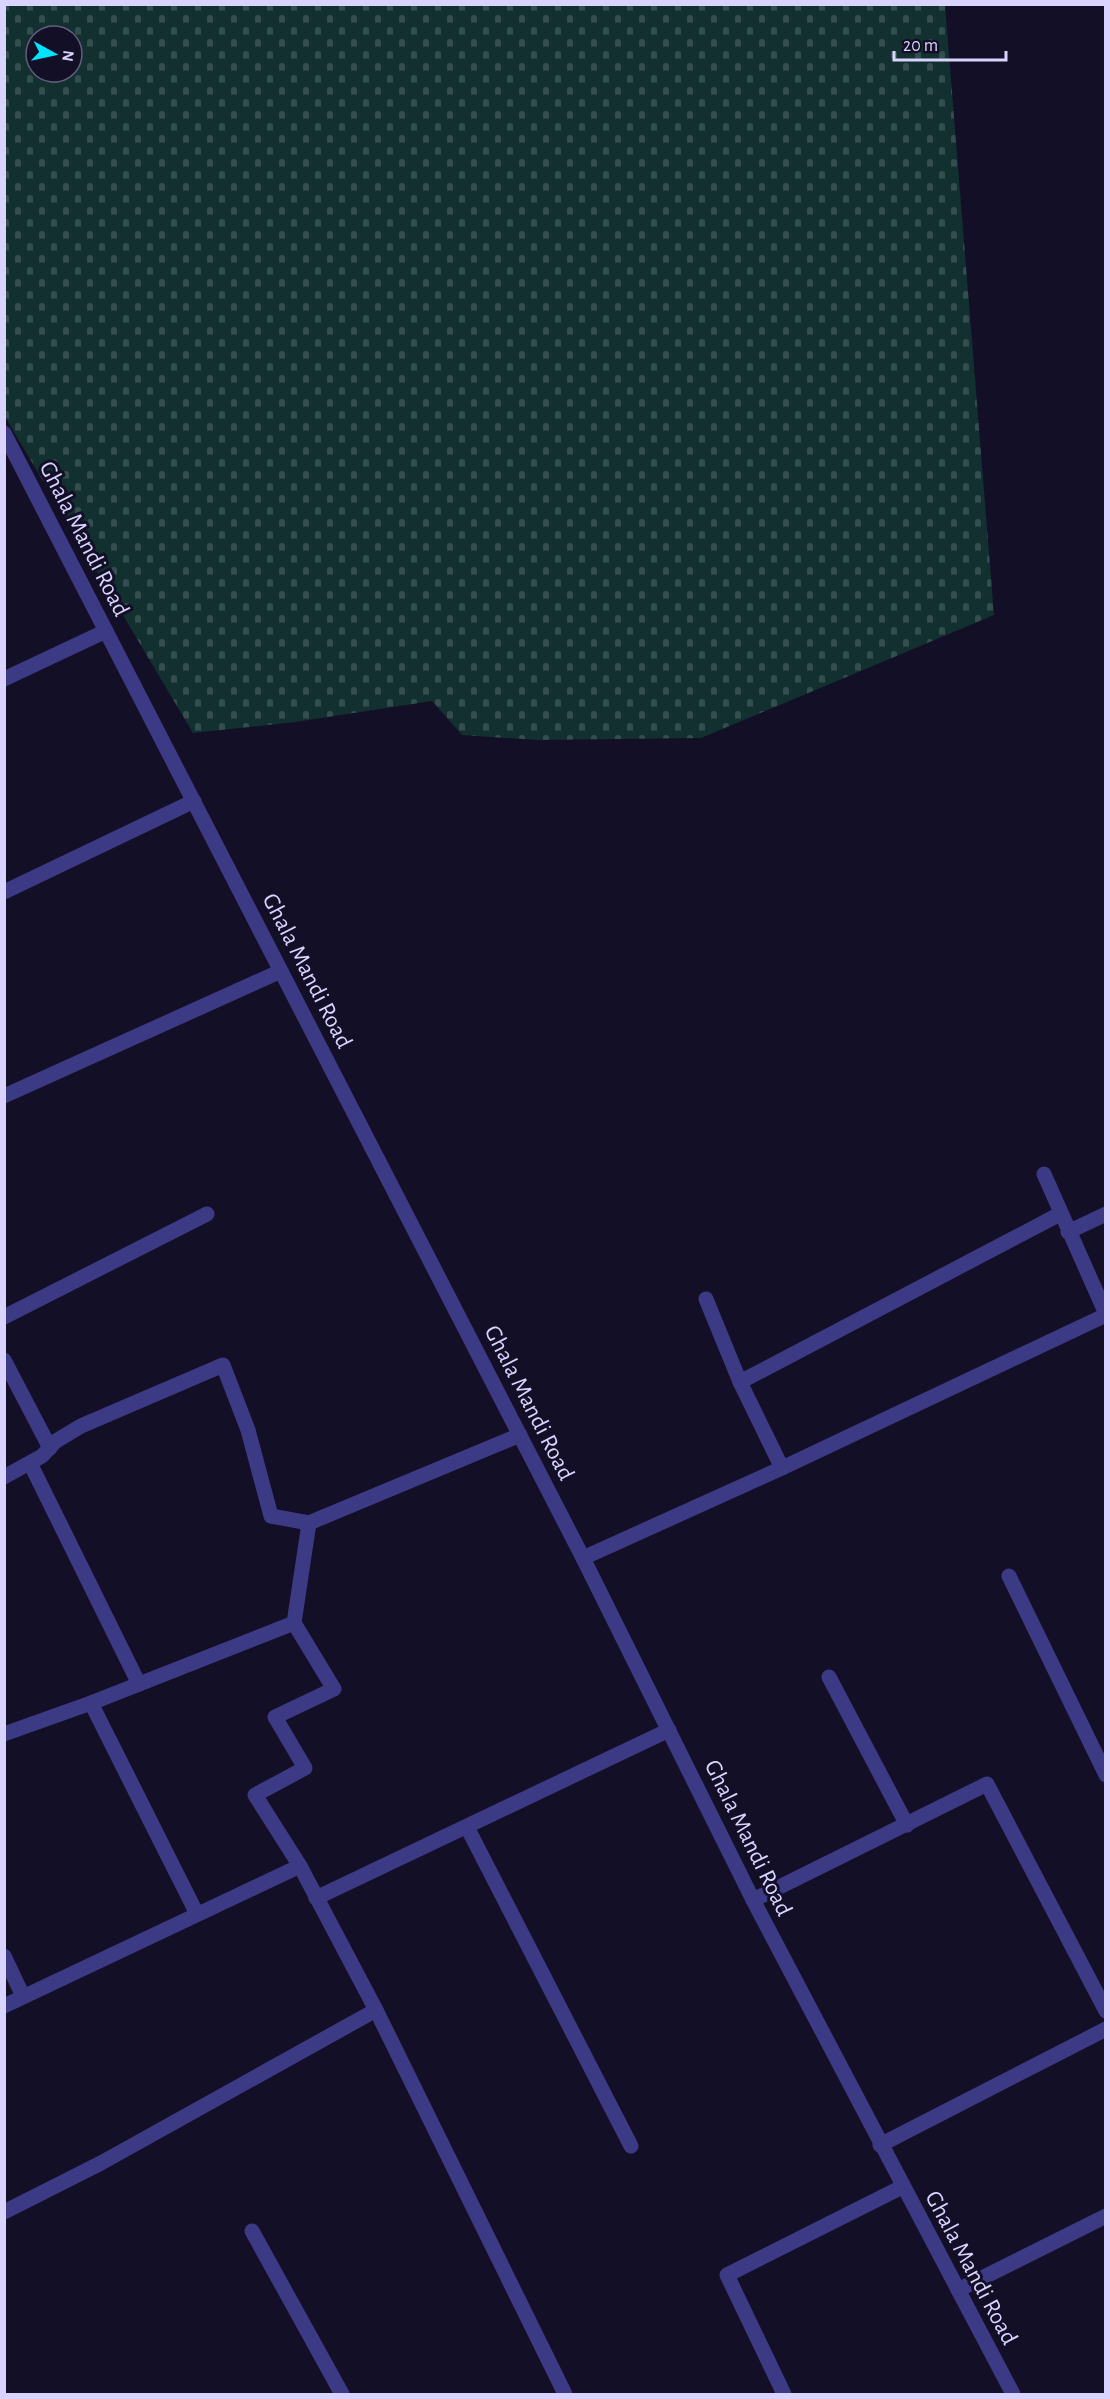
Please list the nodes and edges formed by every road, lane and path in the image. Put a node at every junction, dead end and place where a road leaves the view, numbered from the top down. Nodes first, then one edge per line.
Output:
1 (4, 433) edge
2 (106, 631) junction
3 (4, 679) edge
4 (194, 801) junction
5 (4, 892) edge
6 (281, 971) junction
7 (4, 1096) edge
8 (1044, 1174) dead end
9 (1060, 1214) junction
10 (1106, 1214) edge
11 (207, 1215) dead end
12 (1068, 1232) junction
13 (706, 1299) dead end
14 (1106, 1315) edge
15 (4, 1317) edge
16 (4, 1360) edge
17 (740, 1382) junction
18 (520, 1434) junction
19 (50, 1448) junction
20 (30, 1463) junction
21 (782, 1468) junction
22 (4, 1477) edge
23 (309, 1523) junction
24 (584, 1558) junction
25 (1009, 1576) dead end
26 (294, 1623) junction
27 (829, 1677) dead end
28 (139, 1684) junction
29 (91, 1703) junction
30 (669, 1730) junction
31 (4, 1734) edge
32 (1106, 1775) edge
33 (907, 1825) junction
34 (467, 1827) junction
35 (300, 1866) junction
36 (316, 1898) junction
37 (753, 1900) junction
38 (197, 1914) junction
39 (4, 1956) edge
40 (23, 1996) junction
41 (4, 2006) edge
42 (376, 2010) junction
43 (1106, 2012) edge
44 (1106, 2029) edge
45 (880, 2145) junction
46 (631, 2146) dead end
47 (902, 2187) junction
48 (4, 2211) edge
49 (1106, 2216) edge
50 (252, 2231) dead end
51 (958, 2290) junction
52 (342, 2394) edge
53 (565, 2394) edge
54 (784, 2394) edge
55 (1013, 2394) edge

1 - 2 street, Ghala Mandi Road
2 - 3 street
2 - 4 street, Ghala Mandi Road
4 - 5 street
4 - 6 street, Ghala Mandi Road
6 - 7 street
6 - 18 street, Ghala Mandi Road
8 - 9 street
9 - 12 street
9 - 17 street
10 - 12 street
11 - 15 street
12 - 14 street
13 - 17 street
14 - 21 street
16 - 19 street
17 - 21 street
18 - 23 street
18 - 24 street, Ghala Mandi Road
19 - 20 street
19 - 23 street
20 - 22 street
20 - 28 street
21 - 24 street
23 - 26 street
24 - 30 street, Ghala Mandi Road
25 - 32 street
26 - 28 street
26 - 35 street
27 - 33 street
28 - 29 street
29 - 31 street
29 - 38 street
30 - 34 street
30 - 37 street, Ghala Mandi Road
33 - 37 street
33 - 43 street
34 - 36 street
34 - 46 street
35 - 36 street
35 - 38 street
36 - 42 street
37 - 45 street, Ghala Mandi Road
38 - 40 street
39 - 40 street
40 - 41 street
42 - 48 street
42 - 53 street
44 - 45 street
45 - 47 street, Ghala Mandi Road
47 - 51 street, Ghala Mandi Road
47 - 54 street
49 - 51 street
50 - 52 street
51 - 55 street, Ghala Mandi Road

